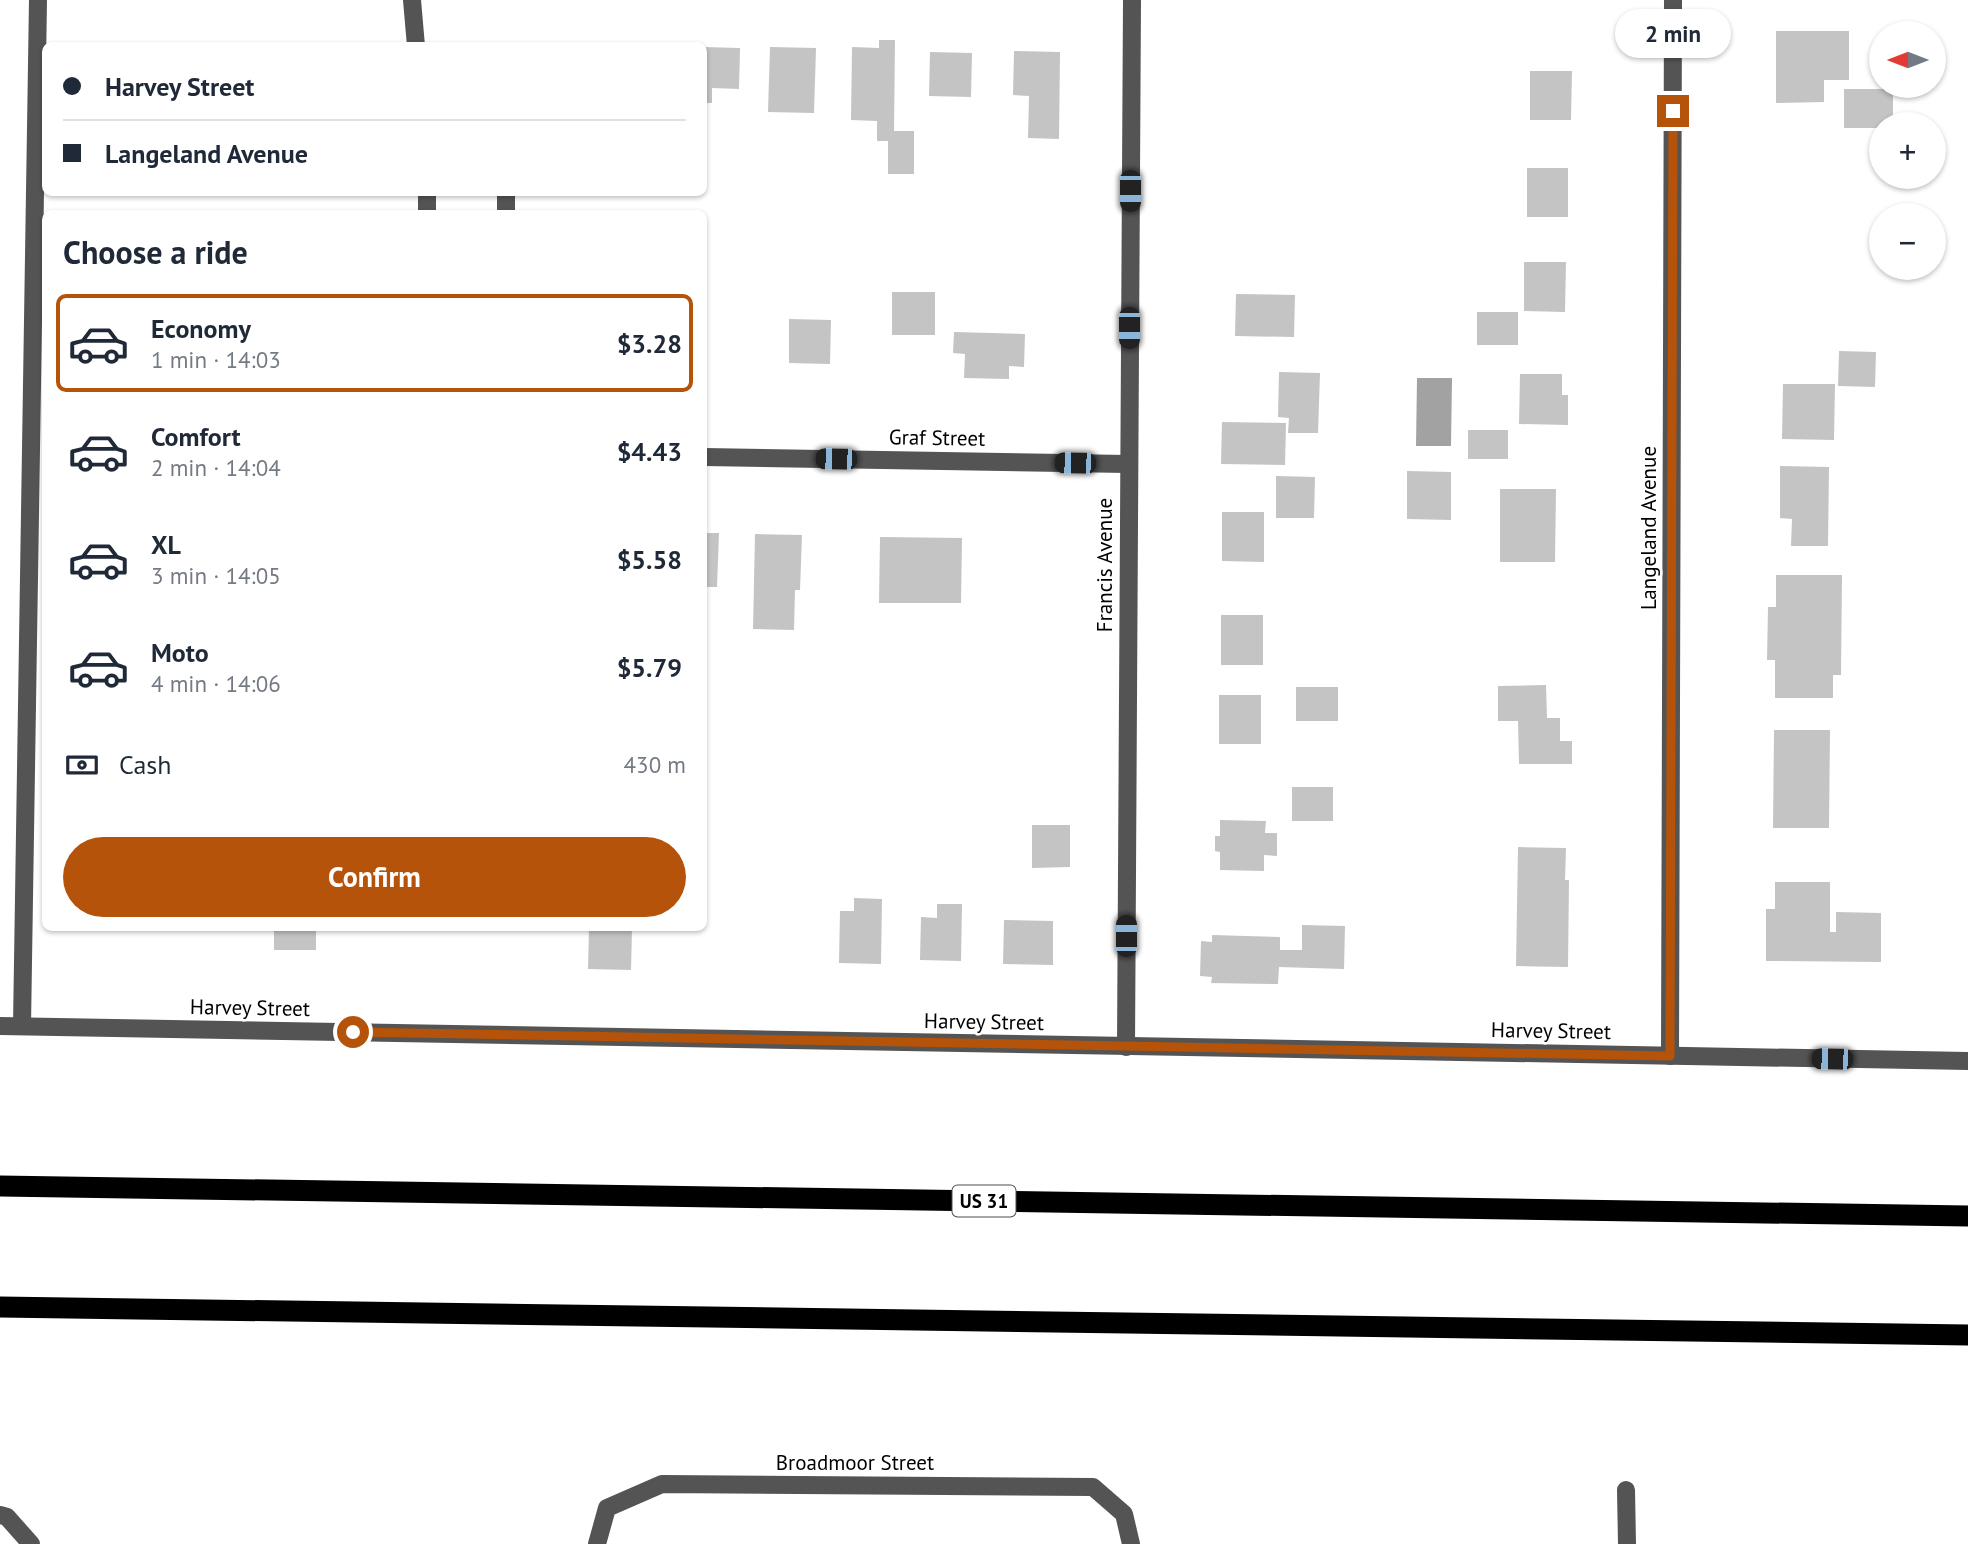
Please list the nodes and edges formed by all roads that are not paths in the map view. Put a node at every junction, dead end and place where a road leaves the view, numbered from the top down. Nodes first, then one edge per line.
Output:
1 (38, 0) edge
2 (412, 0) edge
3 (1132, 0) edge
4 (1673, 0) edge
5 (416, 42) edge
6 (38, 447) edge
7 (707, 457) edge
8 (1128, 464) junction
9 (0, 1026) edge
10 (22, 1026) junction
11 (1126, 1047) junction
12 (1670, 1056) junction
13 (1968, 1061) edge
14 (0, 1186) edge
15 (1968, 1216) edge
16 (0, 1307) edge
17 (1968, 1335) edge
18 (1626, 1490) dead end
19 (0, 1515) edge
20 (31, 1543) edge
21 (597, 1544) edge
22 (1131, 1544) edge
23 (1627, 1544) edge

1 - 6 street
2 - 5 street
3 - 8 street, Francis Avenue
4 - 12 street, Langeland Avenue
6 - 10 street
7 - 8 street, Graf Street
8 - 11 street, Francis Avenue
9 - 10 street, Harvey Street
10 - 11 street, Harvey Street
11 - 12 street, Harvey Street
12 - 13 street, Harvey Street
14 - 15 highway, US 31
16 - 17 highway
18 - 23 street
19 - 20 street
21 - 22 street, Broadmoor Street

